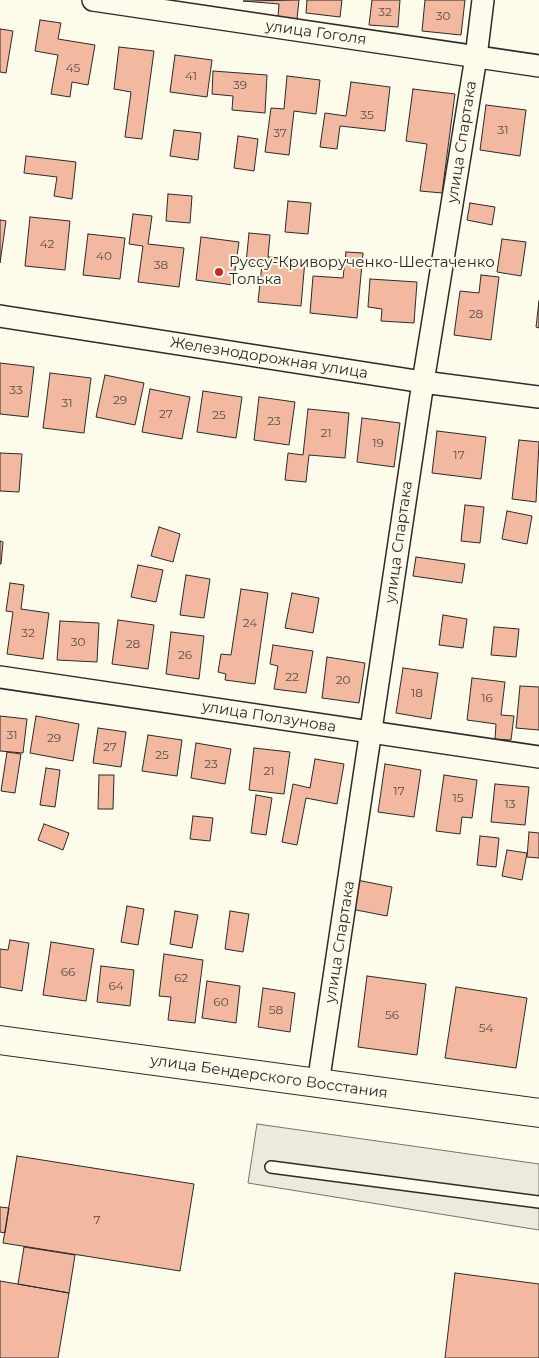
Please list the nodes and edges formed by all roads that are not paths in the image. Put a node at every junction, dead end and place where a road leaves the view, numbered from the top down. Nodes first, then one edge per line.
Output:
1 (93, 0) edge
2 (483, 0) edge
3 (476, 57) junction
4 (539, 66) edge
5 (0, 316) edge
6 (423, 382) junction
7 (539, 397) edge
8 (0, 677) edge
9 (372, 733) junction
10 (539, 757) edge
11 (0, 1040) edge
12 (318, 1084) junction
13 (539, 1113) edge
14 (271, 1168) dead end
15 (539, 1202) edge

1 - 3 street, улица Гоголя
2 - 3 street, улица Спартака
3 - 4 street, улица Гоголя
3 - 6 street, улица Спартака
5 - 6 street, Железнодорожная улица
6 - 7 street, Железнодорожная улица
6 - 9 street, улица Спартака
8 - 9 street, улица Ползунова
9 - 10 street, улица Ползунова
9 - 12 street, улица Спартака
11 - 12 main road, улица Бендерского Восстания
12 - 13 main road, улица Бендерского Восстания
14 - 15 lane

